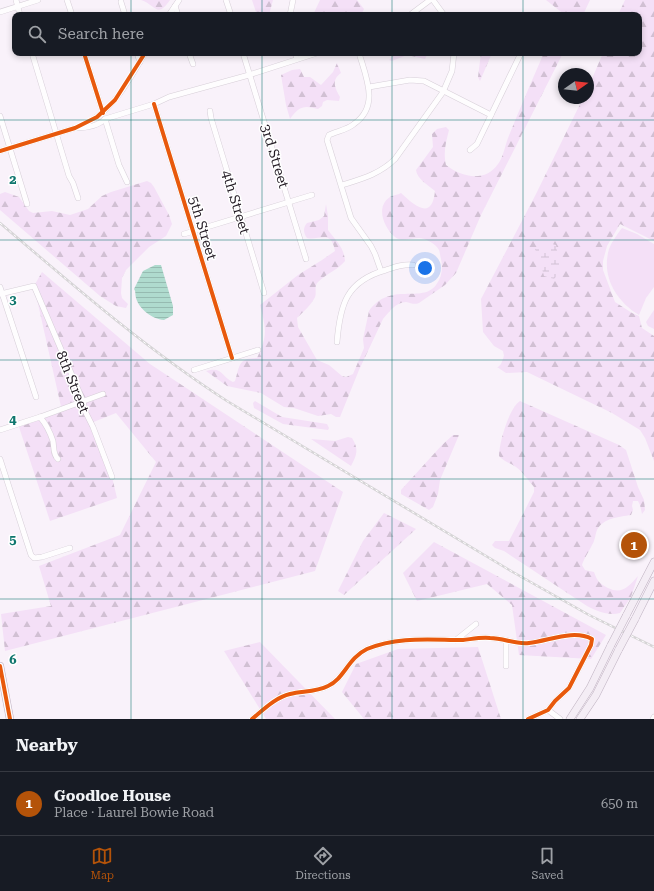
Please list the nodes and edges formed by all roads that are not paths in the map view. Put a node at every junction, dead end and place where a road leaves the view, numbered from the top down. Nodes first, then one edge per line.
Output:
1 (16, 0) edge
2 (38, 0) edge
3 (67, 0) edge
4 (179, 0) edge
5 (226, 0) edge
6 (293, 0) edge
7 (431, 0) edge
8 (121, 2) dead end
9 (175, 6) junction
10 (18, 7) junction
11 (0, 12) edge
12 (19, 12) edge
13 (71, 12) edge
14 (124, 12) edge
15 (171, 12) edge
16 (177, 12) edge
17 (230, 12) edge
18 (291, 12) edge
19 (414, 12) edge
20 (441, 12) edge
21 (33, 56) edge
22 (85, 56) edge
23 (138, 56) edge
24 (144, 56) edge
25 (190, 56) edge
26 (243, 56) edge
27 (296, 56) edge
28 (307, 56) edge
29 (360, 56) edge
30 (454, 56) edge
31 (520, 56) edge
32 (297, 59) junction
33 (140, 62) junction
34 (193, 64) dead end
35 (249, 75) junction
36 (370, 87) junction
37 (443, 92) junction
38 (154, 104) junction
39 (210, 111) dead end
40 (103, 113) junction
41 (0, 116) edge
42 (491, 116) junction
43 (105, 119) junction
44 (75, 128) junction
45 (56, 134) junction
46 (10, 148) junction
47 (470, 150) dead end
48 (0, 151) edge
49 (127, 182) dead end
50 (342, 185) junction
51 (312, 195) dead end
52 (78, 198) dead end
53 (289, 202) junction
54 (27, 204) dead end
55 (240, 217) junction
56 (193, 232) junction
57 (184, 234) dead end
58 (306, 259) dead end
59 (413, 265) dead end
60 (381, 271) junction
61 (0, 287) edge
62 (264, 292) dead end
63 (1, 294) edge
64 (338, 342) dead end
65 (258, 350) dead end
66 (232, 358) junction
67 (194, 370) dead end
68 (103, 394) dead end
69 (36, 398) dead end
70 (83, 401) junction
71 (40, 417) junction
72 (0, 430) edge
73 (0, 459) edge
74 (58, 459) dead end
75 (112, 477) dead end
76 (70, 548) dead end
77 (654, 562) edge
78 (654, 581) edge
79 (476, 624) dead end
80 (456, 640) junction
81 (506, 640) junction
82 (0, 666) edge
83 (506, 666) dead end
84 (548, 710) junction
85 (10, 719) edge
86 (252, 719) edge
87 (528, 719) edge
88 (560, 719) edge
89 (570, 719) edge
90 (580, 719) edge

1 - 10 street
2 - 10 street
3 - 13 street
4 - 9 street
5 - 17 street
6 - 18 street
7 - 19 street
7 - 20 street
8 - 14 street
9 - 15 street
9 - 16 street
10 - 11 street
10 - 12 street
21 - 45 street
22 - 40 street
23 - 33 street
24 - 33 street
25 - 34 street
26 - 35 street, 3rd Street
27 - 32 street
28 - 32 street
29 - 36 street
30 - 37 street
31 - 42 street
32 - 35 street
33 - 40 street
35 - 38 street
35 - 53 street, 3rd Street
36 - 37 street
36 - 50 street
37 - 42 street
37 - 50 street
38 - 43 street
38 - 56 street, 5th Street
39 - 55 street, 4th Street
40 - 44 street
41 - 46 street
42 - 47 street
43 - 44 street
43 - 49 street
44 - 45 street
45 - 46 street
45 - 52 street
46 - 48 street
46 - 54 street
50 - 60 street
51 - 53 street
53 - 55 street
53 - 58 street, 3rd Street
55 - 56 street
55 - 62 street, 4th Street
56 - 57 street
56 - 66 street, 5th Street
59 - 60 street
60 - 64 street
61 - 63 street
63 - 69 street
63 - 70 street, 8th Street
65 - 66 street
66 - 67 street
68 - 70 street
70 - 71 street
70 - 75 street, 8th Street
71 - 72 street
71 - 74 street
73 - 76 street
77 - 89 main road, bridge
78 - 90 main road, bridge
79 - 80 street
80 - 81 street
80 - 86 street
81 - 83 street
81 - 84 street
82 - 85 main road
84 - 87 street
84 - 88 street

